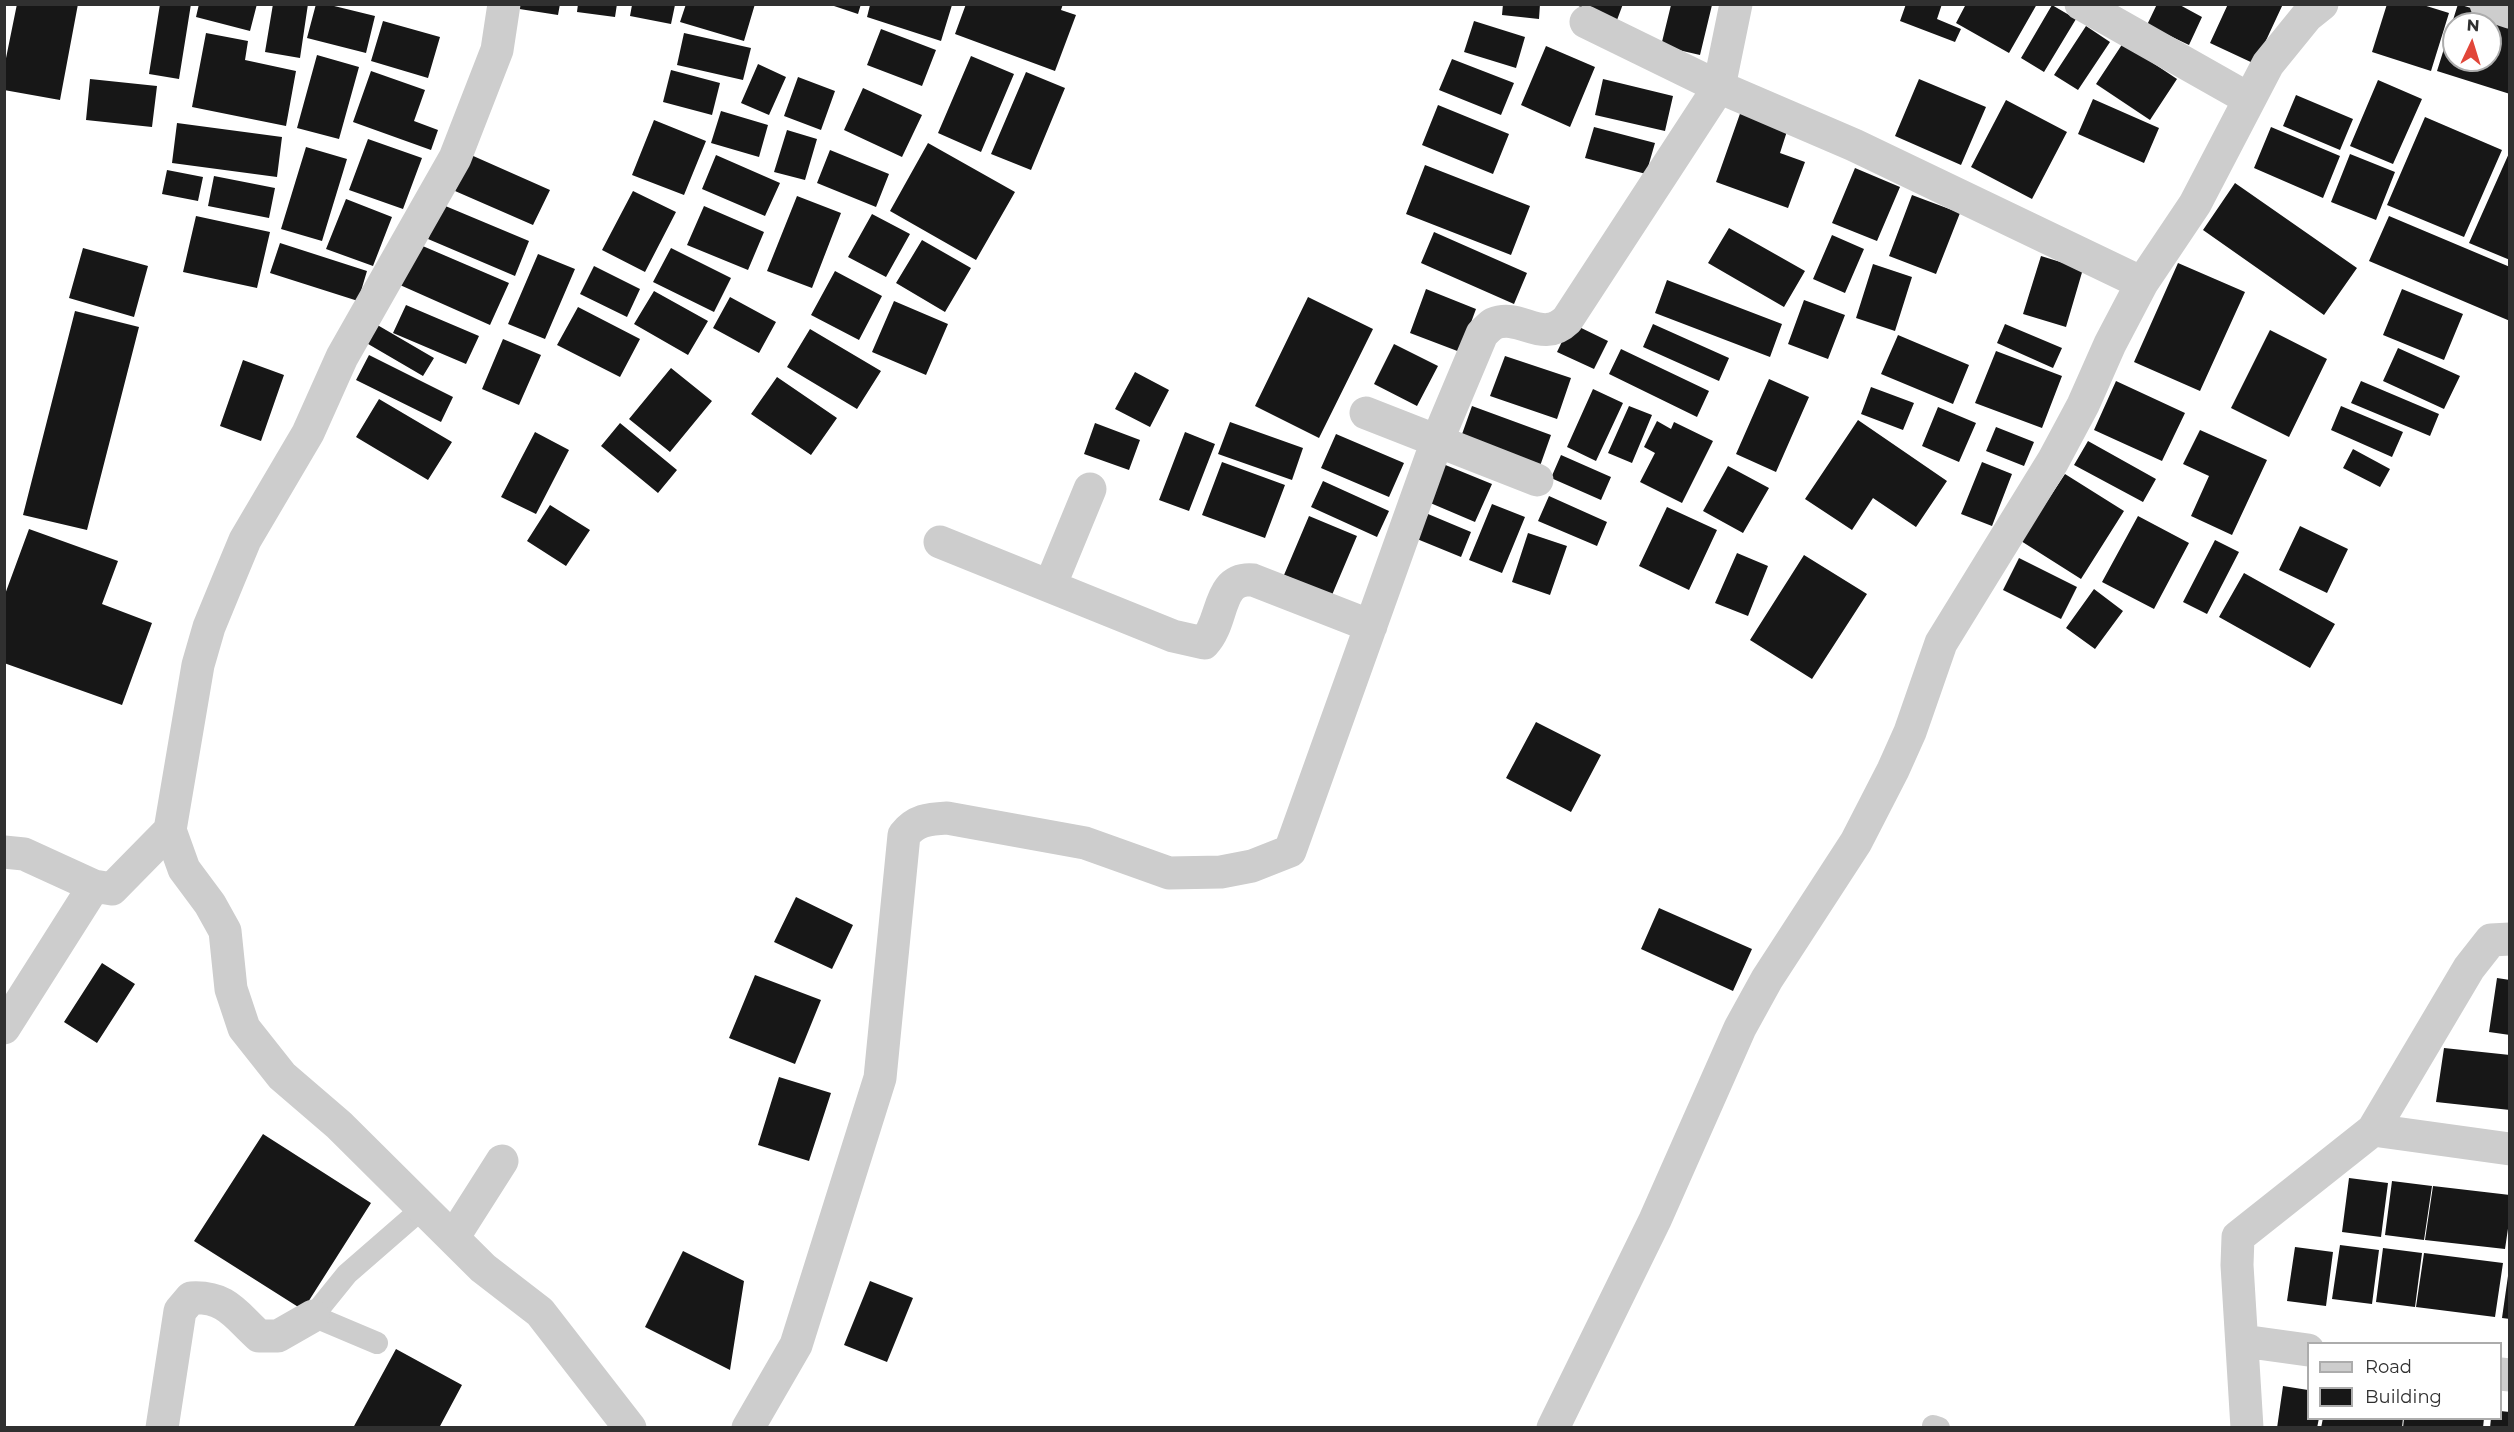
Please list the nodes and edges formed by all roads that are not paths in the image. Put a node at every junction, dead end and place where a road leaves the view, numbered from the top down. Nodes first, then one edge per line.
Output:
1 (504, 4) edge
2 (1736, 4) edge
3 (2081, 4) edge
4 (2322, 4) edge
5 (2486, 4) edge
6 (2510, 12) edge
7 (1586, 22) dead end
8 (1719, 87) junction
9 (2249, 99) junction
10 (2142, 284) junction
11 (1366, 413) dead end
12 (1437, 441) junction
13 (1538, 480) dead end
14 (1090, 489) dead end
15 (940, 542) dead end
16 (1050, 586) junction
17 (1371, 626) junction
18 (170, 830) junction
19 (4, 852) edge
20 (94, 886) junction
21 (2510, 939) edge
22 (7, 1025) edge
23 (2373, 1130) junction
24 (2510, 1149) edge
25 (502, 1161) dead end
26 (424, 1207) junction
27 (453, 1238) junction
28 (313, 1316) junction
29 (2243, 1341) junction
30 (377, 1343) dead end
31 (2307, 1350) edge
32 (162, 1428) edge
33 (630, 1428) edge
34 (748, 1428) edge
35 (1552, 1428) edge
36 (2247, 1428) edge

1 - 18 street
2 - 8 street
3 - 9 street
4 - 9 street
5 - 6 street
7 - 8 street
8 - 10 street
8 - 12 street
9 - 10 street
10 - 35 street
11 - 12 street
12 - 13 street
12 - 17 street
14 - 16 street
15 - 16 street
16 - 17 street
17 - 34 street
18 - 20 street
18 - 26 street
19 - 20 street
20 - 22 street
21 - 23 street
23 - 24 street
23 - 29 street
25 - 27 street
26 - 27 street
26 - 28 lane
27 - 33 street
28 - 30 lane
28 - 32 street
29 - 31 street
29 - 36 street

